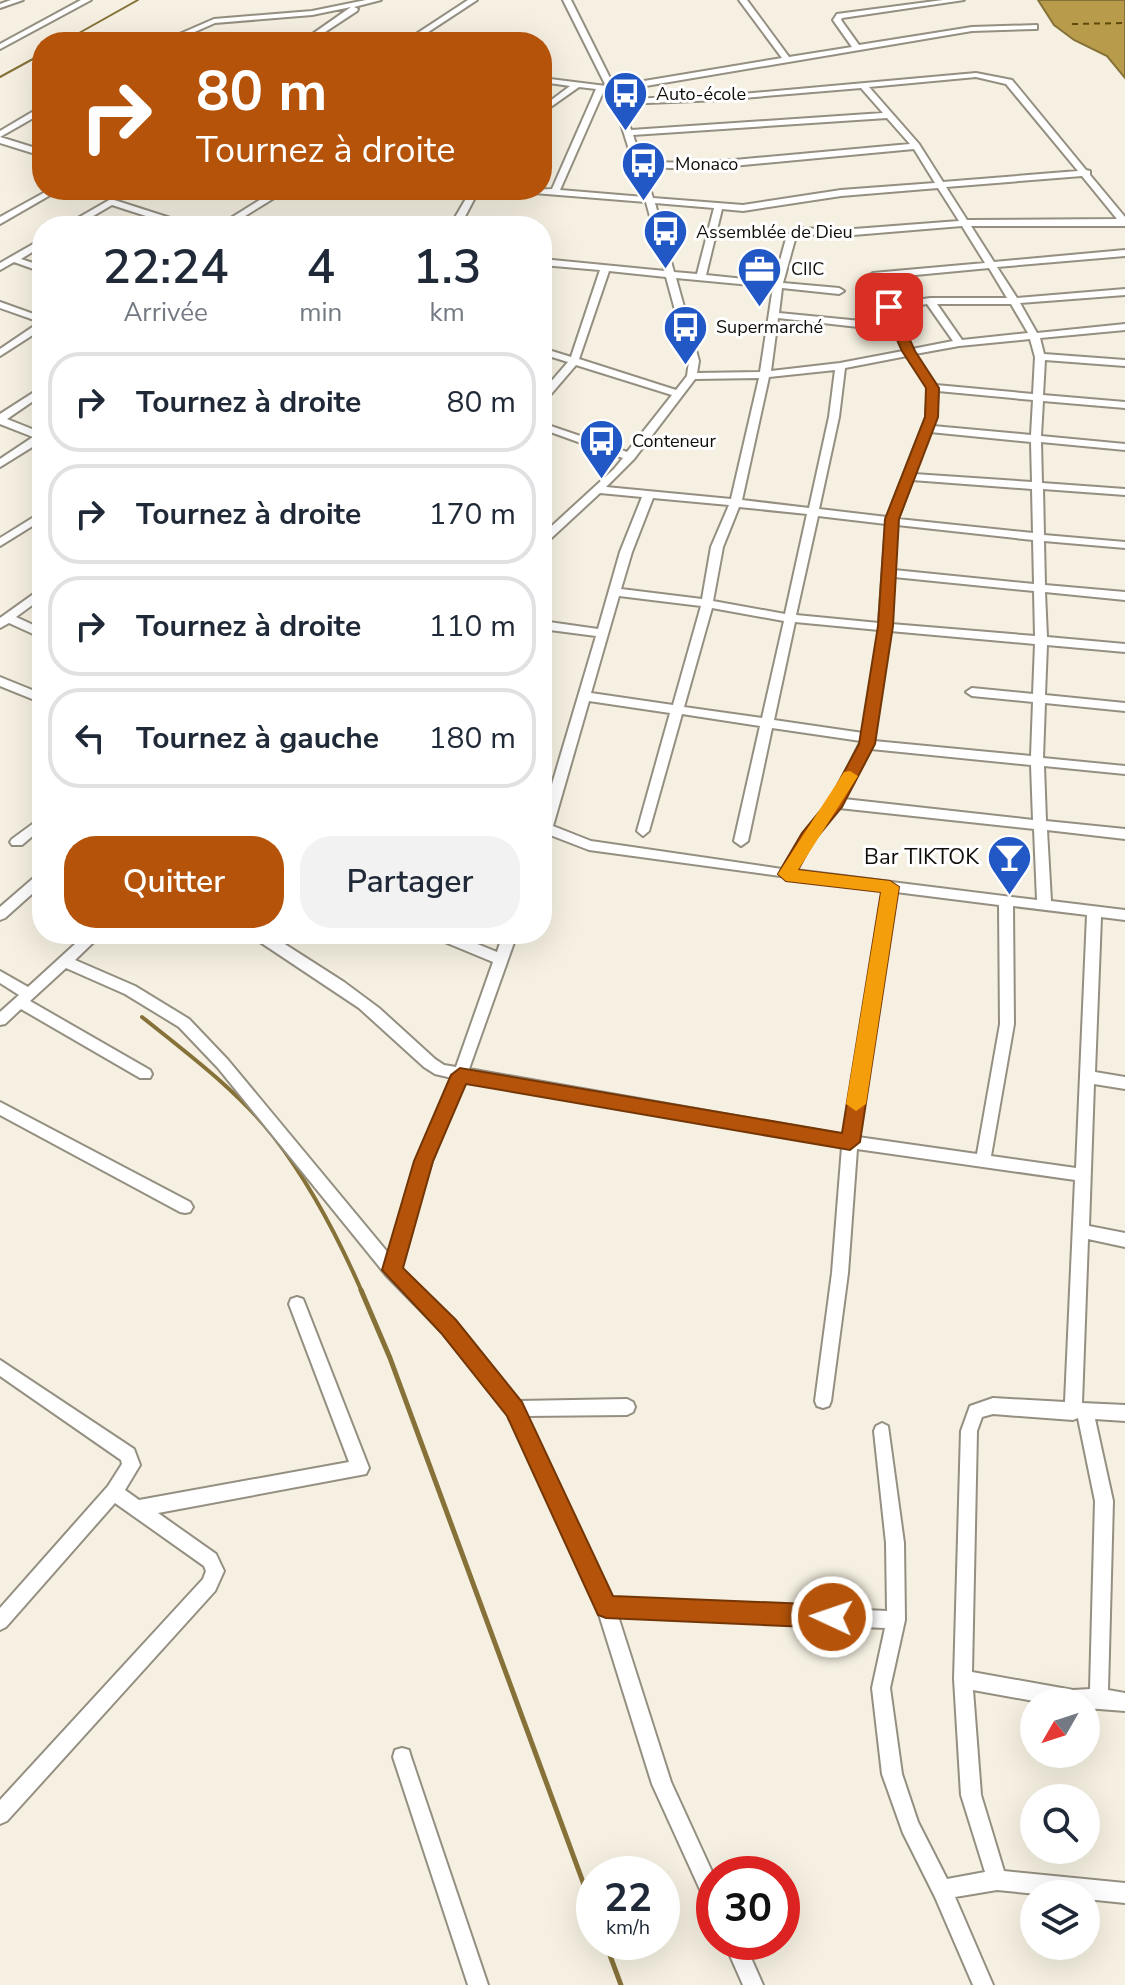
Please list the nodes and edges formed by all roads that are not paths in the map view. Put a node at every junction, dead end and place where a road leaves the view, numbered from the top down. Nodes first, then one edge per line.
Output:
1 (19, 0) edge
2 (87, 0) edge
3 (375, 0) edge
4 (473, 0) edge
5 (567, 0) edge
6 (743, 0) edge
7 (960, 0) edge
8 (902, 3) edge
9 (361, 4) junction
10 (0, 6) edge
11 (1034, 27) dead end
12 (188, 32) edge
13 (320, 32) edge
14 (423, 32) edge
15 (0, 47) edge
16 (858, 49) junction
17 (787, 60) junction
18 (552, 81) edge
19 (577, 85) junction
20 (863, 85) junction
21 (601, 88) junction
22 (613, 89) junction
23 (618, 102) junction
24 (552, 104) edge
25 (887, 115) junction
26 (32, 116) edge
27 (629, 133) junction
28 (0, 137) edge
29 (916, 146) junction
30 (32, 149) edge
31 (638, 164) junction
32 (1087, 173) junction
33 (940, 185) junction
34 (552, 192) edge
35 (555, 192) junction
36 (37, 200) edge
37 (267, 200) edge
38 (650, 201) junction
39 (718, 208) junction
40 (86, 216) edge
41 (155, 216) edge
42 (240, 216) edge
43 (0, 221) edge
44 (1125, 222) edge
45 (962, 223) junction
46 (32, 248) edge
47 (1125, 253) edge
48 (13, 259) junction
49 (552, 263) edge
50 (990, 265) junction
51 (32, 266) edge
52 (0, 267) edge
53 (605, 269) junction
54 (672, 275) junction
55 (873, 276) dead end
56 (701, 278) junction
57 (778, 285) junction
58 (839, 291) dead end
59 (1125, 292) edge
60 (930, 301) junction
61 (1014, 301) junction
62 (0, 305) edge
63 (774, 315) junction
64 (32, 319) edge
65 (1125, 327) edge
66 (898, 328) junction
67 (32, 330) edge
68 (1035, 338) junction
69 (959, 343) junction
70 (908, 351) junction
71 (0, 353) edge
72 (552, 354) edge
73 (1040, 357) junction
74 (574, 361) junction
75 (1125, 363) edge
76 (840, 366) junction
77 (765, 375) junction
78 (692, 376) junction
79 (552, 386) edge
80 (933, 388) junction
81 (680, 394) junction
82 (32, 397) edge
83 (1037, 397) junction
84 (1125, 405) edge
85 (0, 419) edge
86 (928, 429) junction
87 (552, 430) edge
88 (32, 433) edge
89 (1036, 439) junction
90 (32, 443) edge
91 (1125, 447) edge
92 (630, 457) junction
93 (0, 464) edge
94 (909, 477) junction
95 (1039, 487) junction
96 (598, 490) junction
97 (1125, 492) edge
98 (649, 493) junction
99 (736, 502) junction
100 (811, 510) junction
101 (892, 519) junction
102 (32, 522) edge
103 (552, 532) edge
104 (1039, 539) junction
105 (0, 543) edge
106 (1125, 545) edge
107 (889, 573) junction
108 (1040, 588) junction
109 (617, 592) junction
110 (1125, 596) edge
111 (32, 601) edge
112 (707, 605) junction
113 (788, 618) junction
114 (4, 621) edge
115 (552, 626) edge
116 (885, 626) junction
117 (32, 631) edge
118 (603, 633) junction
119 (1041, 641) junction
120 (1125, 648) edge
121 (0, 681) edge
122 (972, 692) dead end
123 (32, 695) edge
124 (584, 696) junction
125 (1039, 698) junction
126 (1125, 707) edge
127 (675, 709) junction
128 (764, 723) junction
129 (868, 741) junction
130 (1037, 761) junction
131 (1125, 770) edge
132 (552, 802) edge
133 (836, 803) junction
134 (1040, 825) junction
135 (32, 829) edge
136 (643, 831) dead end
137 (1125, 834) edge
138 (552, 835) edge
139 (741, 841) dead end
140 (17, 842) dead end
141 (786, 874) junction
142 (32, 887) edge
143 (890, 887) junction
144 (1006, 900) junction
145 (1044, 904) junction
146 (1094, 911) junction
147 (0, 915) edge
148 (1125, 915) edge
149 (84, 944) edge
150 (274, 944) edge
151 (463, 944) edge
152 (507, 944) edge
153 (501, 960) junction
154 (64, 961) junction
155 (0, 976) edge
156 (24, 998) junction
157 (0, 1020) edge
158 (145, 1074) dead end
159 (460, 1075) junction
160 (1089, 1077) junction
161 (1125, 1083) edge
162 (0, 1108) edge
163 (850, 1142) junction
164 (983, 1161) junction
165 (1084, 1175) junction
166 (185, 1207) dead end
167 (1082, 1231) junction
168 (1125, 1240) edge
169 (392, 1270) junction
170 (297, 1304) dead end
171 (0, 1367) edge
172 (823, 1401) dead end
173 (627, 1407) dead end
174 (514, 1409) junction
175 (1079, 1412) junction
176 (1125, 1413) edge
177 (882, 1431) dead end
178 (114, 1492) junction
179 (139, 1508) junction
180 (606, 1607) junction
181 (896, 1620) junction
182 (0, 1621) edge
183 (963, 1679) junction
184 (1099, 1688) edge
185 (1020, 1689) edge
186 (1100, 1698) edge
187 (1125, 1702) edge
188 (402, 1757) dead end
189 (0, 1814) edge
190 (696, 1859) edge
191 (997, 1880) junction
192 (942, 1890) junction
193 (1125, 1893) edge
194 (742, 1960) edge
195 (478, 1985) edge
196 (753, 1985) edge
197 (983, 1985) edge

1 - 10 street
2 - 15 street
3 - 9 street
4 - 14 street
5 - 22 street
6 - 17 street
7 - 8 street
8 - 16 street
9 - 12 street
9 - 13 street
11 - 16 street
16 - 17 street
17 - 22 street
18 - 19 street
19 - 21 street
19 - 24 street
20 - 23 street
20 - 25 street
20 - 32 street
21 - 22 street
21 - 35 street
22 - 23 street
23 - 27 street
25 - 27 street
25 - 29 street
26 - 28 street
27 - 31 street
28 - 30 street
29 - 31 street
29 - 33 street
31 - 38 street
32 - 33 street
32 - 44 street
33 - 39 street
33 - 45 street
34 - 35 street
35 - 38 street
36 - 43 street
37 - 42 street
38 - 39 street
38 - 54 street
39 - 56 street
40 - 41 street
44 - 45 street
45 - 50 street
45 - 57 street
46 - 48 street
47 - 50 street
48 - 51 street
48 - 52 street
49 - 53 street
50 - 55 street
50 - 61 street
53 - 54 street
53 - 74 street
54 - 56 street
54 - 78 street
56 - 57 street
57 - 58 street
57 - 63 street
59 - 61 street
60 - 61 street
60 - 66 street
60 - 69 street
61 - 68 street
62 - 64 street
63 - 66 street
63 - 77 street
65 - 68 street
66 - 70 street
67 - 71 street
68 - 69 street
68 - 73 street
69 - 70 street
70 - 76 street
70 - 80 street
72 - 74 street
73 - 75 street
73 - 83 street
74 - 79 street
74 - 81 street
76 - 77 street
76 - 100 street
77 - 78 street
77 - 99 street
78 - 81 street
80 - 83 street
80 - 86 street
81 - 92 street
82 - 85 street
83 - 84 street
83 - 89 street
85 - 88 street
86 - 89 street
86 - 94 street
87 - 92 street
89 - 91 street
89 - 95 street
90 - 93 street
92 - 96 street
94 - 95 street
94 - 101 street
95 - 97 street
95 - 104 street
96 - 98 street
96 - 103 street
98 - 99 street
98 - 109 street
99 - 100 street
99 - 112 street
100 - 101 street
100 - 113 street
101 - 104 street
101 - 107 street
102 - 105 street
104 - 106 street
104 - 108 street
107 - 108 street
107 - 116 street
108 - 110 street
108 - 119 street
109 - 112 street
109 - 118 street
111 - 114 street
112 - 113 street
112 - 127 street
113 - 116 street
113 - 128 street
114 - 117 street
115 - 118 street
116 - 119 street
116 - 129 street
118 - 124 street
119 - 120 street
119 - 125 street
121 - 123 street
122 - 125 street
124 - 127 street
124 - 132 street
125 - 126 street
125 - 130 street
127 - 128 street
127 - 136 street
128 - 129 street
128 - 139 street
129 - 130 street
129 - 133 street
130 - 131 street
130 - 134 street
133 - 134 street
133 - 141 street
134 - 137 street
134 - 145 street
135 - 140 street
138 - 141 street
141 - 143 street
142 - 147 street
143 - 144 street
143 - 163 street
144 - 145 street
144 - 164 street
145 - 146 street
146 - 148 street
146 - 160 street
149 - 154 street
150 - 159 street
151 - 153 street
152 - 153 street
153 - 159 street
154 - 156 street
154 - 169 street
155 - 156 street
156 - 157 street
156 - 158 street
159 - 163 street
159 - 169 street
160 - 161 street
160 - 165 street
162 - 166 street
163 - 164 street
163 - 172 street
164 - 165 street
165 - 167 street
167 - 168 street
167 - 175 street
169 - 174 street
170 - 179 street
171 - 178 street
173 - 174 street
174 - 180 street
175 - 176 street
175 - 183 street
175 - 184 street
177 - 181 street
178 - 179 street
178 - 182 street
179 - 189 street
180 - 181 street
180 - 190 street
181 - 192 street
183 - 185 street
183 - 191 street
186 - 187 street
188 - 195 street
191 - 192 street
191 - 193 street
192 - 197 street
194 - 196 street

